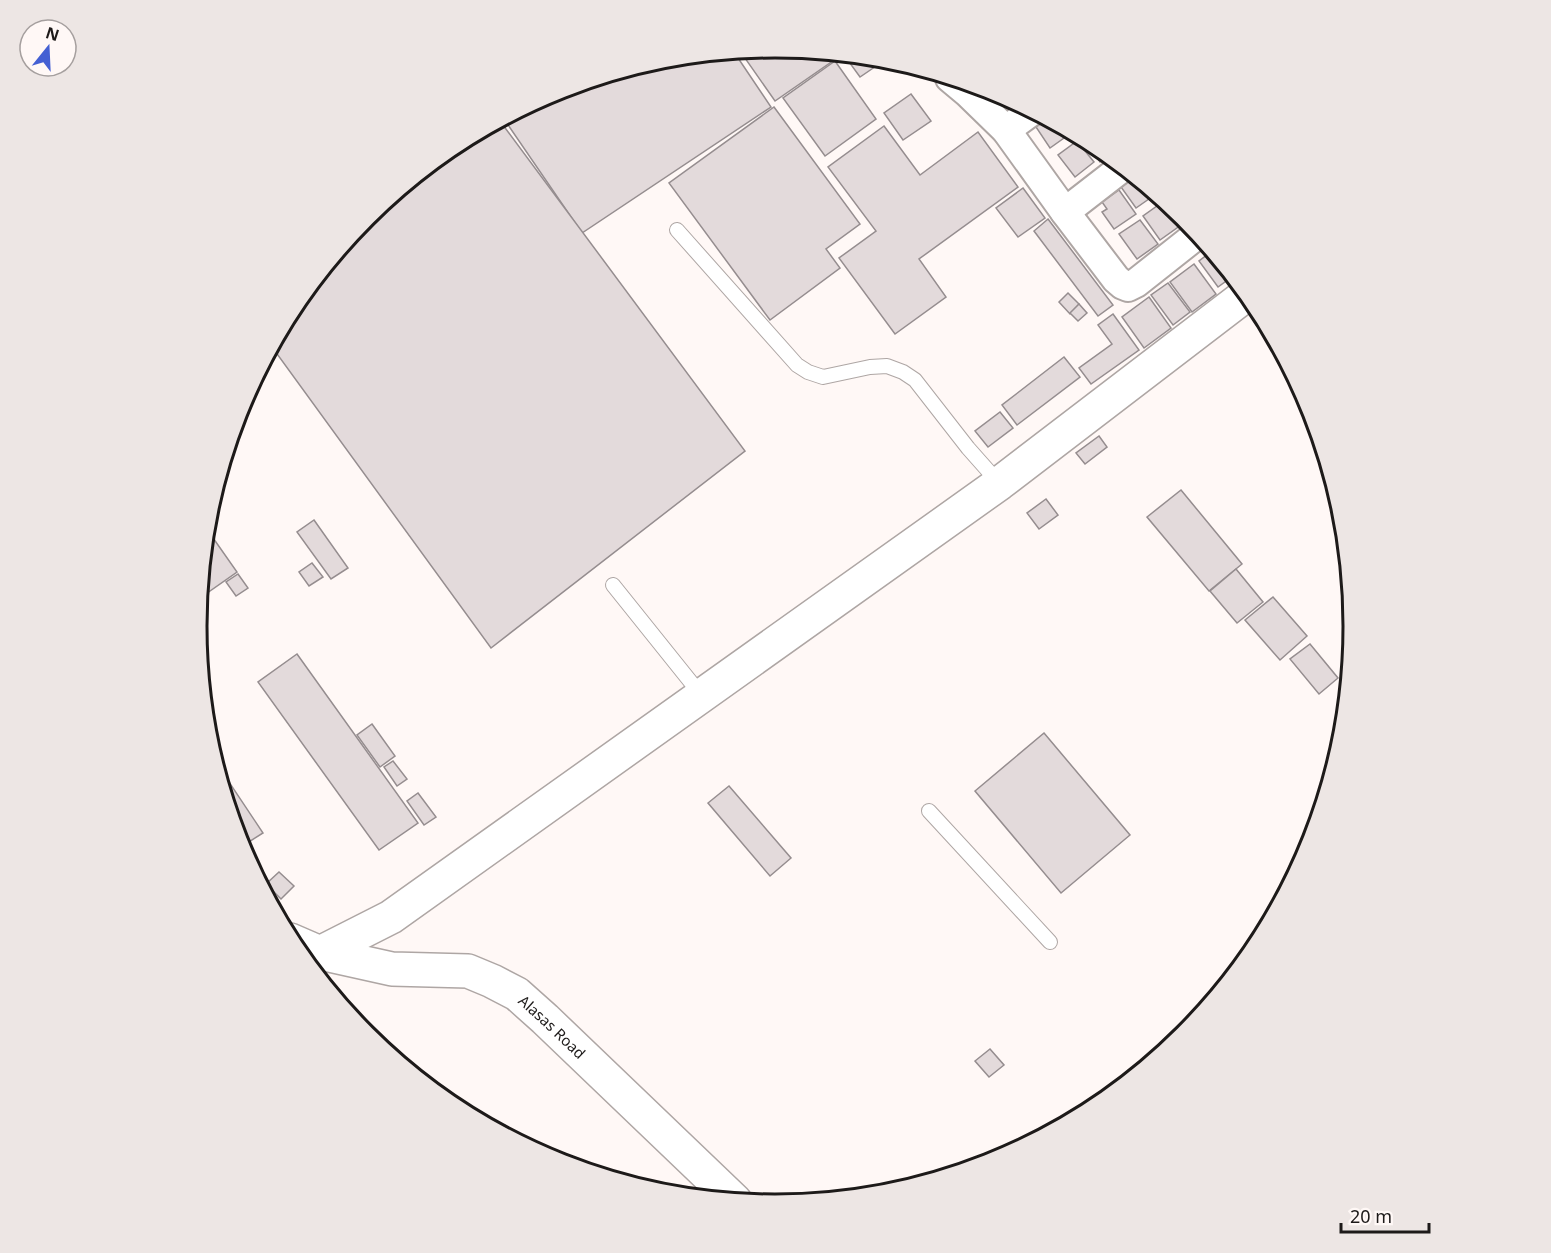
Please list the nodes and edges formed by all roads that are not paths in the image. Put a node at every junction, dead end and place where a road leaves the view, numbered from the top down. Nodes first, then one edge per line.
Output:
1 (967, 92) edge
2 (1025, 116) edge
3 (1006, 130) junction
4 (1117, 173) edge
5 (1065, 212) junction
6 (677, 230) dead end
7 (1191, 240) edge
8 (1240, 300) edge
9 (1000, 483) junction
10 (612, 585) dead end
11 (702, 696) junction
12 (929, 811) dead end
13 (1050, 942) dead end
14 (307, 947) edge
15 (320, 953) junction
16 (726, 1192) edge

1 - 3 street
2 - 3 street
3 - 5 street
4 - 5 street
5 - 7 street
6 - 9 lane
8 - 9 street
9 - 11 street
10 - 11 lane
11 - 15 street
12 - 13 lane
14 - 15 street, Alasas Road
15 - 16 street, Alasas Road

